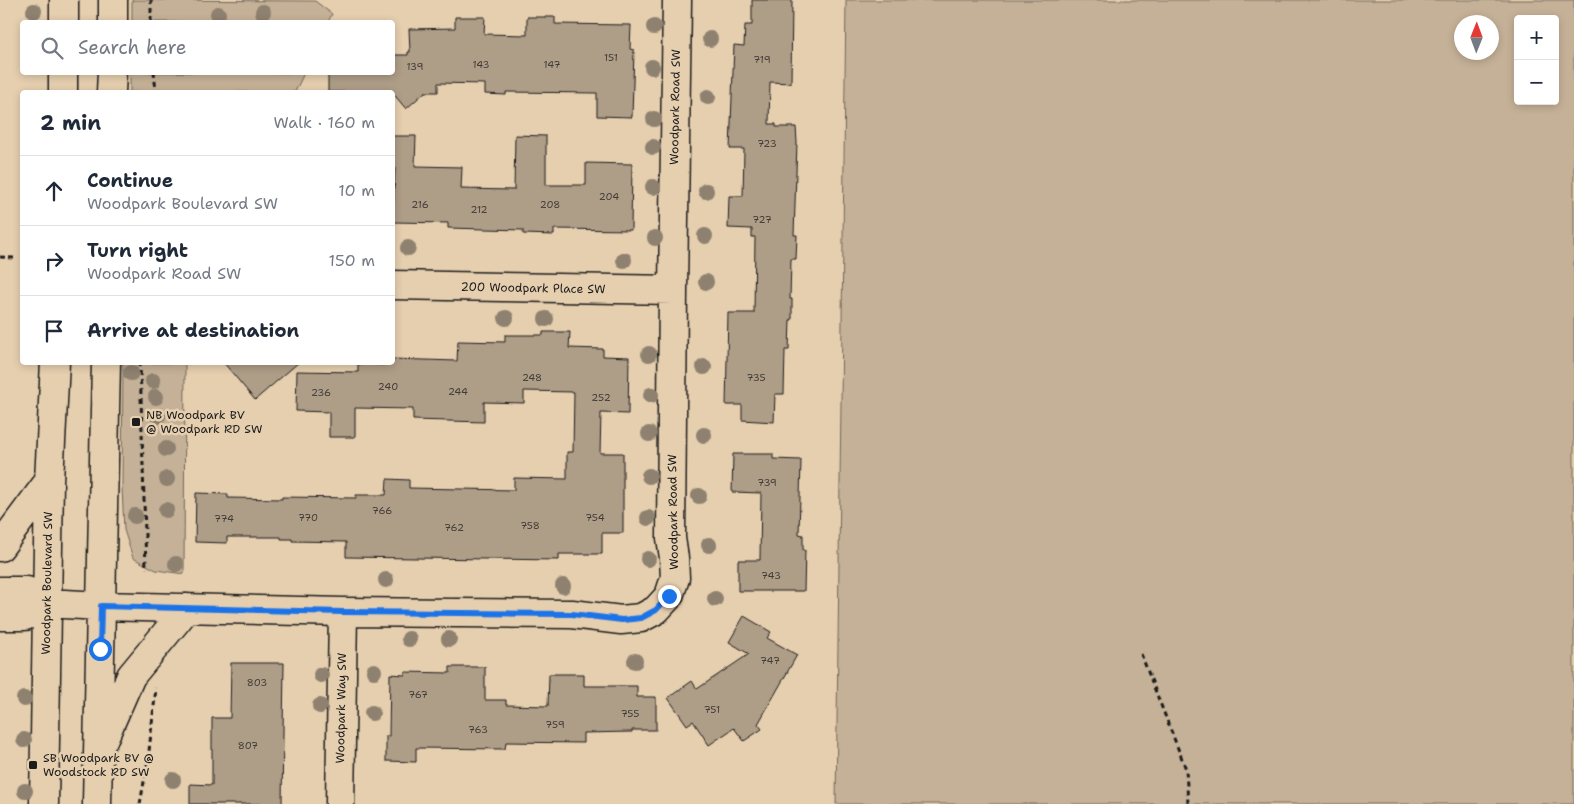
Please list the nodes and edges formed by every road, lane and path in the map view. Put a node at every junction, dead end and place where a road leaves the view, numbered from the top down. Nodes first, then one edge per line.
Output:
1 (64, 0) edge
2 (113, 0) edge
3 (151, 0) edge
4 (677, 0) edge
5 (64, 20) edge
6 (113, 20) edge
7 (151, 20) edge
8 (63, 75) edge
9 (112, 75) edge
10 (154, 75) edge
11 (62, 90) edge
12 (111, 90) edge
13 (156, 90) edge
14 (0, 257) edge
15 (14, 258) dead end
16 (395, 285) edge
17 (672, 290) junction
18 (55, 365) edge
19 (106, 365) edge
20 (140, 365) edge
21 (49, 481) junction
22 (0, 547) edge
23 (146, 569) dead end
24 (0, 591) edge
25 (46, 603) junction
26 (101, 606) junction
27 (187, 608) junction
28 (343, 612) junction
29 (0, 616) edge
30 (1142, 654) dead end
31 (157, 684) dead end
32 (98, 752) junction
33 (44, 804) edge
34 (97, 804) edge
35 (140, 804) edge
36 (340, 804) edge
37 (1188, 804) edge

1 - 5 street
2 - 6 street
3 - 7 path
4 - 17 street, Woodpark Road SW
8 - 11 street
9 - 12 street
10 - 13 path
14 - 15 path
16 - 17 street, 200 Woodpark Place SW
17 - 28 street, Woodpark Road SW
18 - 21 street, Woodpark Boulevard SW
19 - 26 street
20 - 23 path
21 - 22 street
21 - 25 street, Woodpark Boulevard SW
24 - 25 street
25 - 26 street, Woodpark Road SW
25 - 29 street
25 - 33 street, Woodpark Boulevard SW
26 - 27 street, Woodpark Road SW
26 - 32 street
27 - 28 street, Woodpark Road SW
27 - 32 street
28 - 36 street, Woodpark Way SW
30 - 37 path
31 - 35 path
32 - 34 street

